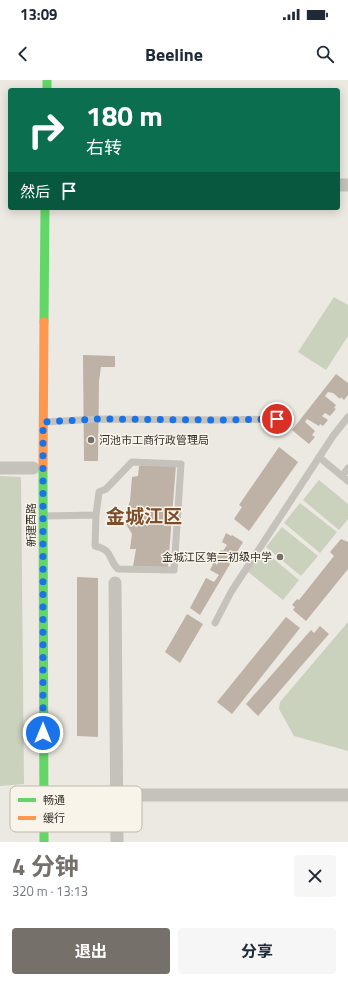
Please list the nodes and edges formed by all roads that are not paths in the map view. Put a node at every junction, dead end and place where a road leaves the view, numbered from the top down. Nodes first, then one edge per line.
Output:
1 (45, 210) edge
2 (348, 417) edge
3 (277, 419) dead end
4 (43, 422) junction
5 (319, 457) junction
6 (0, 468) edge
7 (33, 468) dead end
8 (348, 468) edge
9 (342, 476) junction
10 (348, 481) edge
11 (96, 515) junction
12 (43, 516) junction
13 (115, 583) dead end
14 (215, 623) dead end
15 (44, 786) edge
16 (117, 786) edge
17 (142, 795) edge
18 (348, 795) edge

1 - 4 main road, 新建西路
2 - 5 lane
3 - 4 lane
4 - 12 main road, 新建西路
5 - 9 lane
5 - 14 lane
6 - 7 street
8 - 9 lane
9 - 10 lane
11 - 11 lane
11 - 12 lane
12 - 15 main road, 新建西路
13 - 16 street
17 - 18 street

